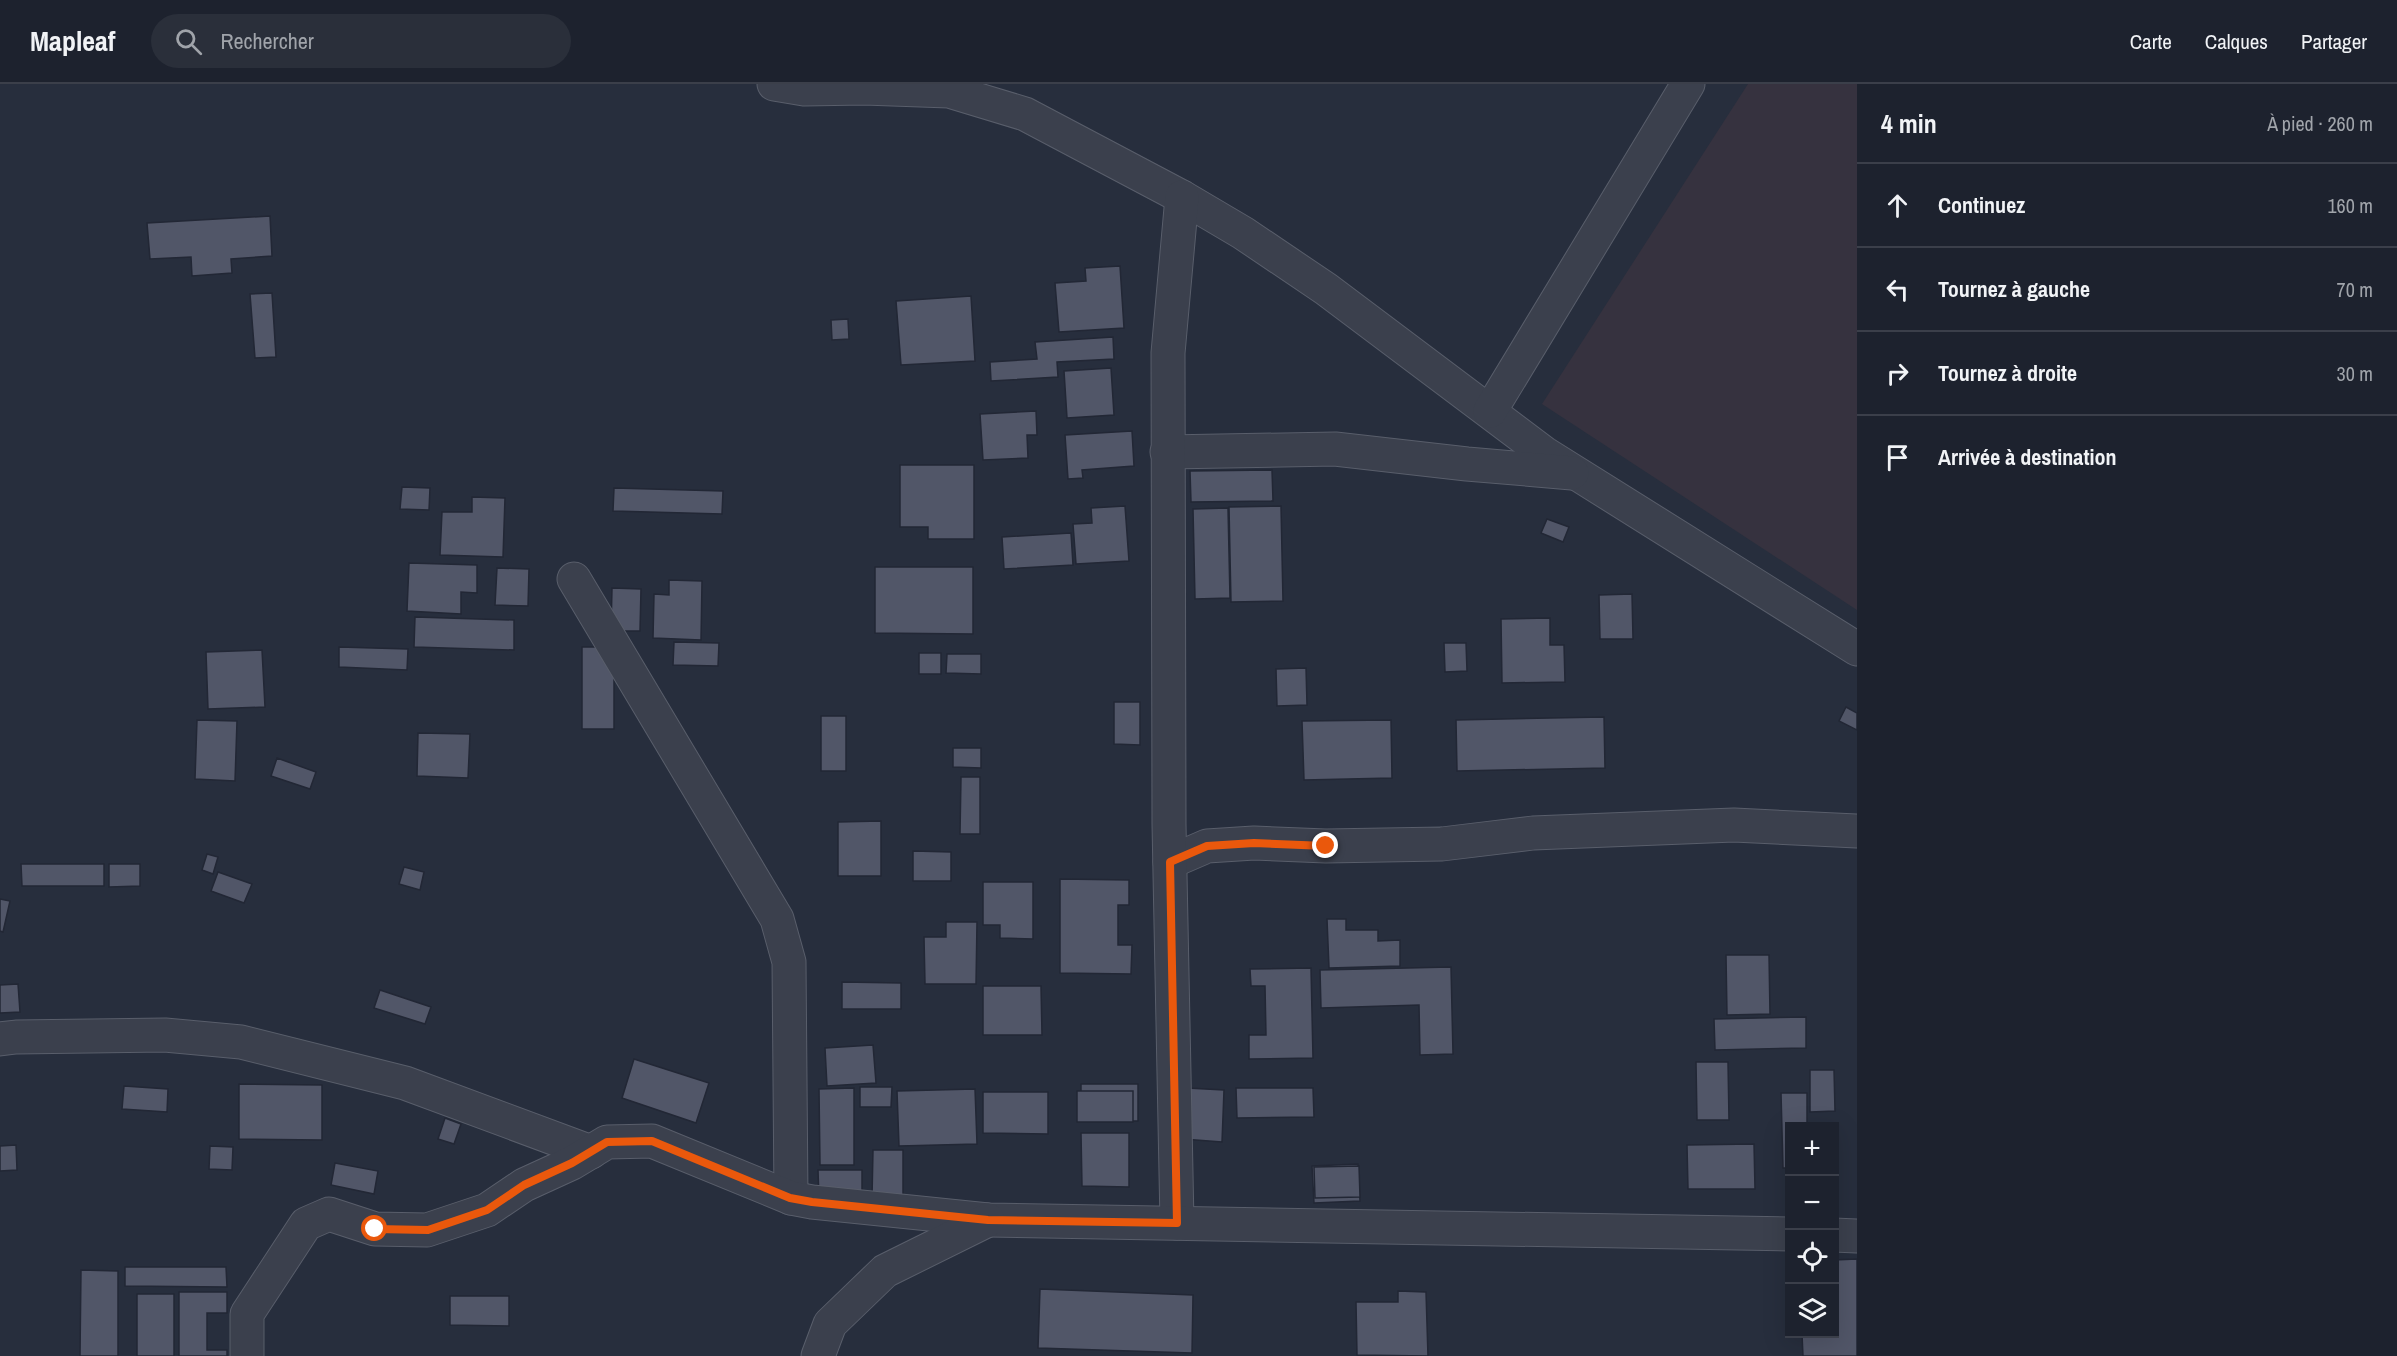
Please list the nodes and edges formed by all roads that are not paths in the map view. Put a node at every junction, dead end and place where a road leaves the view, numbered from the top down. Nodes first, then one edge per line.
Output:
1 (1688, 84) edge
2 (794, 86) edge
3 (1182, 197) junction
4 (1490, 411) junction
5 (1167, 452) junction
6 (1577, 473) junction
7 (574, 579) dead end
8 (1857, 649) edge
9 (1857, 831) edge
10 (1170, 862) junction
11 (0, 1039) edge
12 (591, 1152) junction
13 (790, 1198) junction
14 (988, 1220) junction
15 (1177, 1223) junction
16 (1785, 1234) edge
17 (1839, 1235) edge
18 (1857, 1236) edge
19 (247, 1356) edge
20 (818, 1356) edge

1 - 4 street
2 - 3 street
3 - 4 street
3 - 5 street
4 - 6 street
5 - 6 street
5 - 10 street
6 - 8 street
7 - 13 street
9 - 10 street
10 - 15 street
11 - 12 street
12 - 13 street
12 - 19 street
13 - 14 street
14 - 15 street
14 - 20 street
15 - 16 street
17 - 18 street

